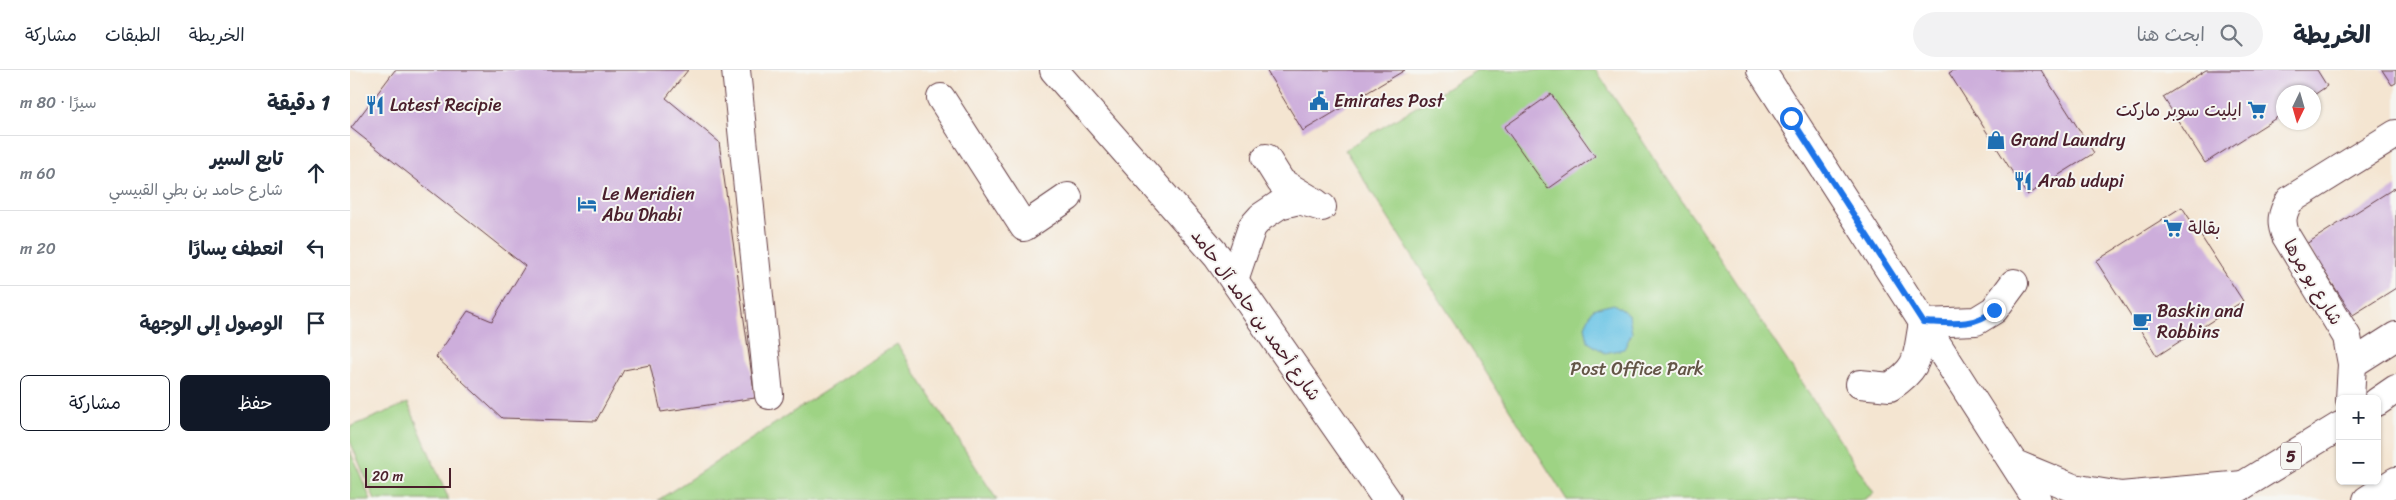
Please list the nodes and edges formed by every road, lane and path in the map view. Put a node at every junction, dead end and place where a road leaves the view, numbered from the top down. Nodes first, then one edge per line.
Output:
1 (736, 70) edge
2 (1054, 70) edge
3 (1761, 70) edge
4 (942, 98) dead end
5 (2396, 134) edge
6 (1266, 158) dead end
7 (1068, 197) dead end
8 (1234, 280) junction
9 (2014, 283) dead end
10 (1923, 322) junction
11 (2396, 336) edge
12 (2352, 364) junction
13 (1860, 384) dead end
14 (2396, 390) edge
15 (769, 395) dead end
16 (2350, 395) edge
17 (2381, 399) edge
18 (2336, 429) edge
19 (2015, 464) junction
20 (2396, 482) edge
21 (2239, 493) edge
22 (2374, 499) edge
23 (1388, 500) edge
24 (2038, 500) edge
25 (2220, 500) edge

1 - 15 main road
2 - 8 main road, شارع أحمد بن حامد آل حامد
3 - 10 main road
4 - 7 main road
5 - 12 main road, شارع بو مِرها
6 - 8 main road
8 - 23 main road, شارع أحمد بن حامد آل حامد
9 - 10 main road
10 - 13 main road
10 - 19 main road
11 - 12 main road
12 - 16 main road, شارع بو مِرها
14 - 17 main road
18 - 21 main road, 5
19 - 21 main road
19 - 24 main road
20 - 22 main road
21 - 25 main road, 5

